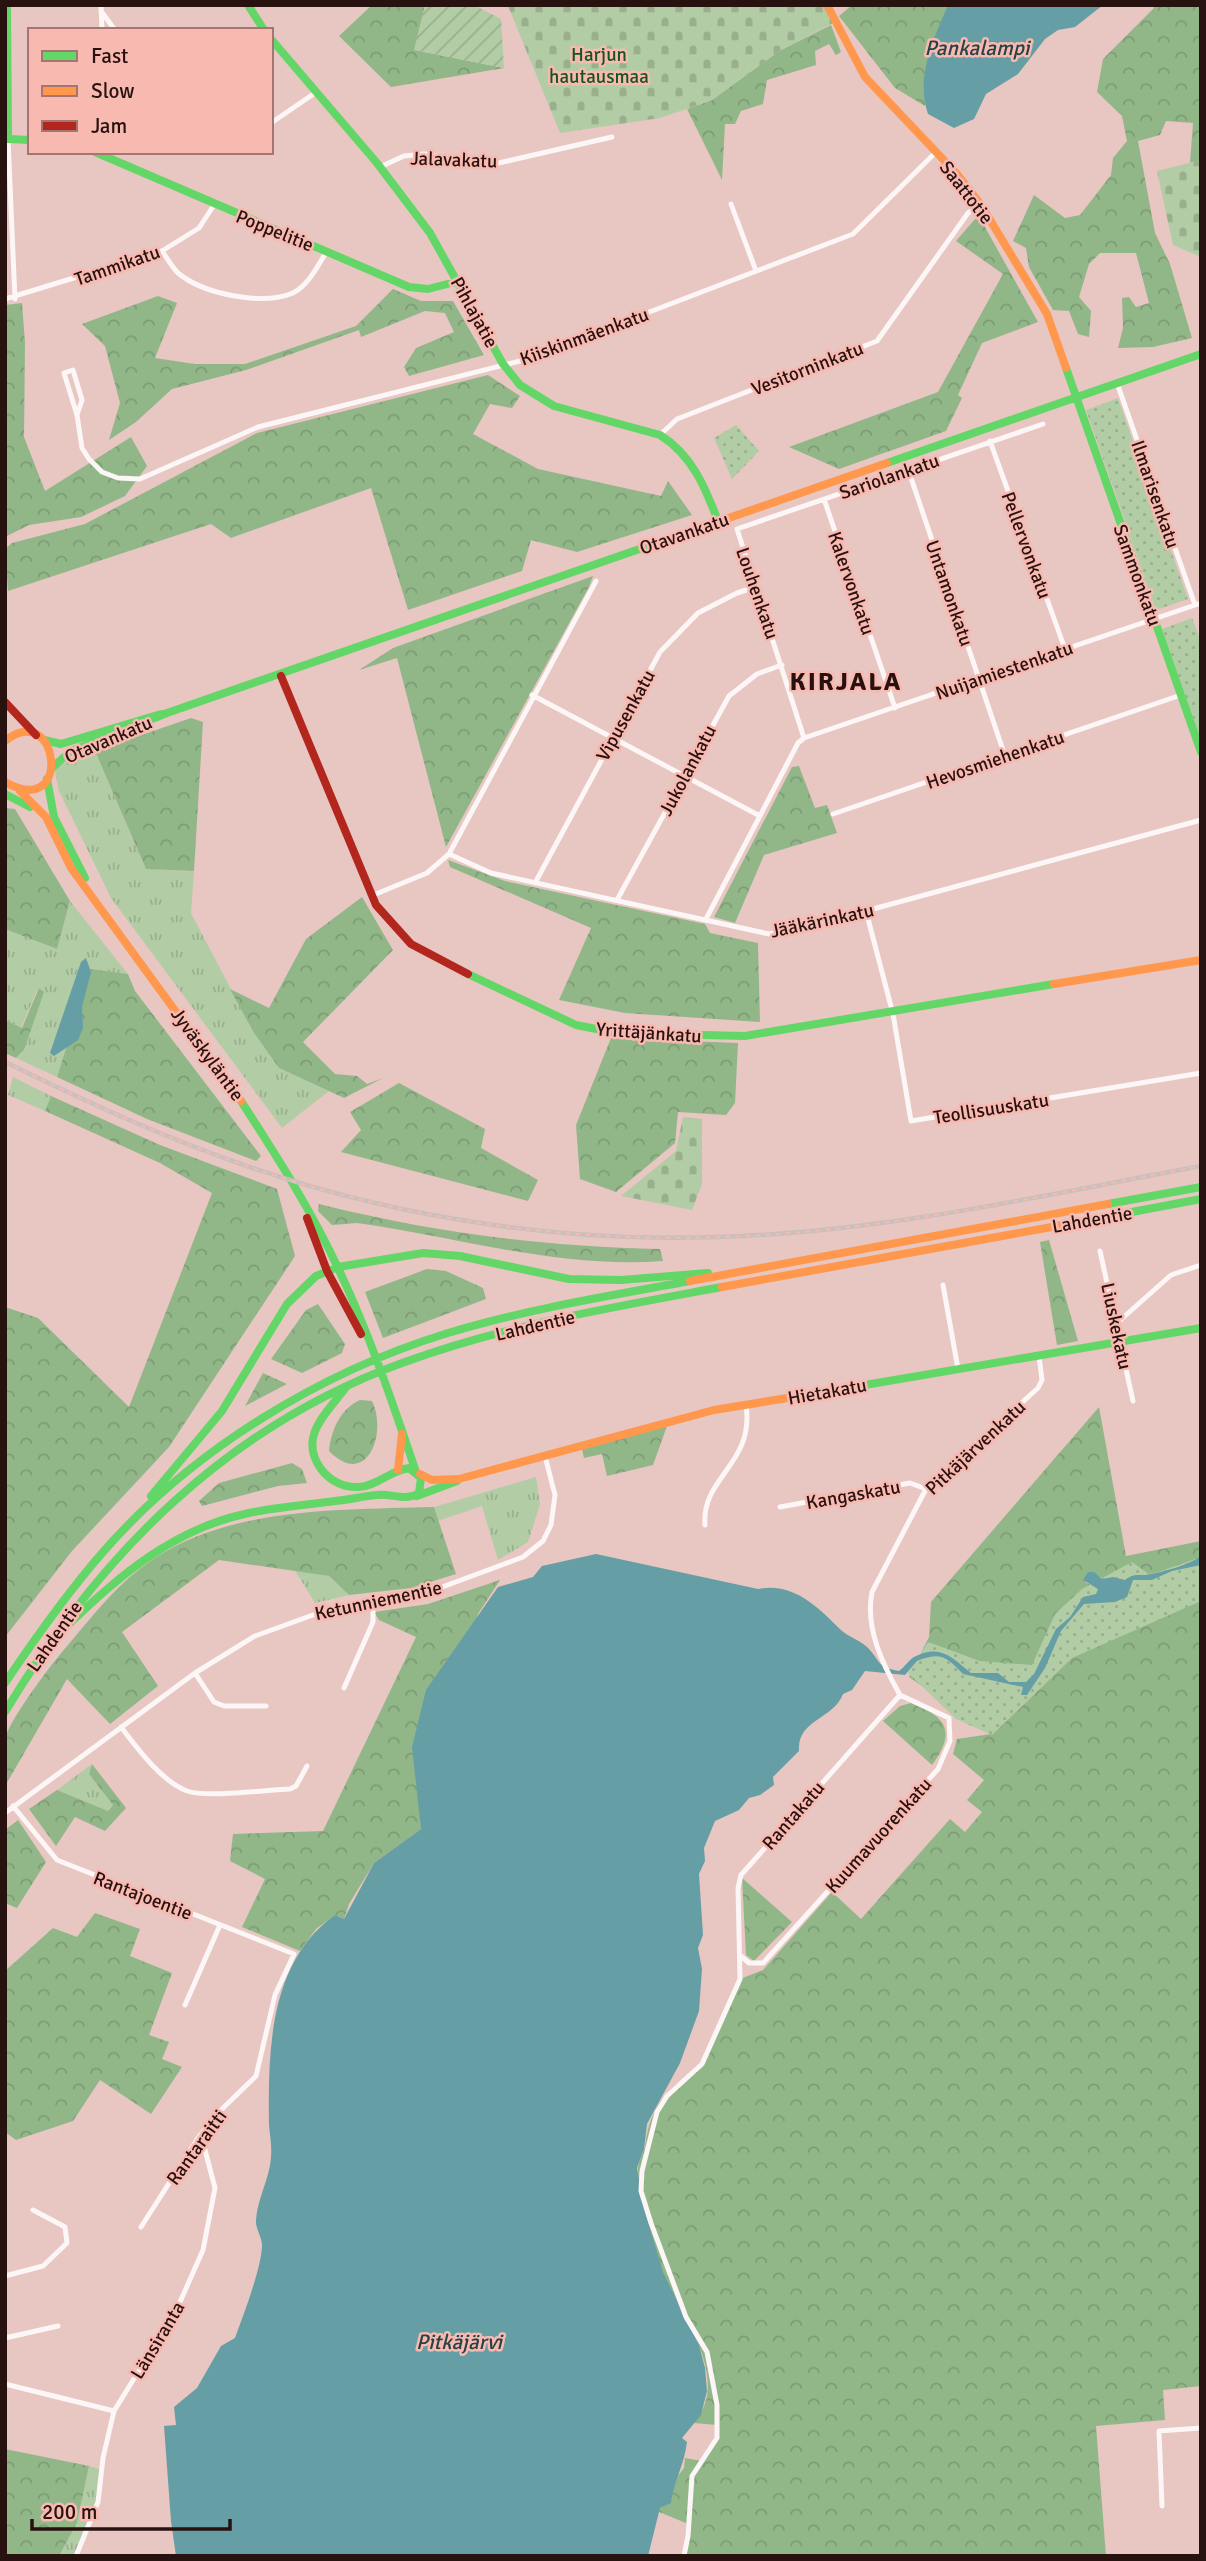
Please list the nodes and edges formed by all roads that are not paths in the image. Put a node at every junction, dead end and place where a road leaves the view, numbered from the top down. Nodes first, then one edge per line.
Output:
1 (7, 5) edge
2 (248, 5) edge
3 (827, 5) edge
4 (102, 8) edge
5 (7, 23) edge
6 (102, 28) edge
7 (114, 28) edge
8 (263, 28) edge
9 (273, 40) edge
10 (315, 93) junction
11 (273, 122) edge
12 (612, 137) dead end
13 (8, 139) junction
14 (28, 140) edge
15 (935, 153) junction
16 (99, 154) edge
17 (380, 167) junction
18 (731, 204) dead end
19 (214, 205) junction
20 (981, 205) junction
21 (162, 251) junction
22 (327, 251) junction
23 (757, 271) junction
24 (459, 281) junction
25 (5, 299) edge
26 (15, 299) junction
27 (1201, 354) edge
28 (503, 364) junction
29 (1117, 383) junction
30 (1075, 398) junction
31 (77, 415) junction
32 (1043, 424) dead end
33 (660, 435) junction
34 (990, 441) junction
35 (908, 469) junction
36 (824, 499) junction
37 (718, 521) junction
38 (737, 529) joint
39 (596, 581) dead end
40 (756, 587) junction
41 (1198, 604) edge
42 (1154, 620) junction
43 (1065, 649) junction
44 (782, 665) junction
45 (281, 676) junction
46 (979, 678) junction
47 (532, 695) junction
48 (1181, 695) junction
49 (5, 702) edge
50 (895, 708) junction
51 (167, 713) junction
52 (612, 737) junction
53 (40, 738) junction
54 (804, 738) junction
55 (5, 741) edge
56 (1201, 752) edge
57 (1005, 756) junction
58 (52, 770) junction
59 (685, 776) junction
60 (47, 779) junction
61 (6, 783) edge
62 (20, 791) junction
63 (5, 794) edge
64 (833, 814) dead end
65 (760, 816) junction
66 (1201, 820) edge
67 (50, 827) junction
68 (449, 853) junction
69 (535, 883) junction
70 (371, 896) junction
71 (617, 900) junction
72 (866, 911) junction
73 (103, 913) junction
74 (706, 919) junction
75 (1201, 961) edge
76 (893, 1014) junction
77 (1201, 1073) edge
78 (1201, 1187) edge
79 (1201, 1199) edge
80 (302, 1202) junction
81 (1101, 1251) dead end
82 (1201, 1265) edge
83 (338, 1267) junction
84 (327, 1271) junction
85 (740, 1271) junction
86 (943, 1285) dead end
87 (1117, 1323) junction
88 (1201, 1328) edge
89 (1121, 1341) junction
90 (367, 1343) junction
91 (1039, 1356) junction
92 (958, 1370) junction
93 (347, 1386) junction
94 (1133, 1401) dead end
95 (746, 1405) junction
96 (402, 1433) junction
97 (545, 1456) junction
98 (396, 1472) junction
99 (417, 1472) junction
100 (459, 1479) junction
101 (926, 1489) junction
102 (414, 1497) junction
103 (402, 1498) junction
104 (780, 1507) dead end
105 (705, 1525) dead end
106 (121, 1530) junction
107 (373, 1601) junction
108 (44, 1649) junction
109 (195, 1673) junction
110 (5, 1683) edge
111 (344, 1688) dead end
112 (900, 1695) junction
113 (267, 1706) dead end
114 (5, 1712) edge
115 (121, 1727) junction
116 (307, 1766) dead end
117 (13, 1807) junction
118 (5, 1813) edge
119 (220, 1925) junction
120 (294, 1954) joint
121 (741, 1956) junction
122 (185, 2005) dead end
123 (198, 2138) junction
124 (33, 2210) dead end
125 (141, 2227) dead end
126 (5, 2276) edge
127 (58, 2326) dead end
128 (5, 2338) edge
129 (5, 2384) edge
130 (114, 2411) junction
131 (1201, 2428) edge
132 (1162, 2506) dead end
133 (76, 2556) edge
134 (684, 2556) edge

1 - 5 main road
2 - 8 main road
3 - 15 main road, Saattotie
4 - 6 street
4 - 7 street
5 - 13 main road
9 - 10 main road, Pihlajatie
10 - 11 street
10 - 17 main road, Pihlajatie
12 - 17 street, Jalavakatu
13 - 14 main road
13 - 26 street
15 - 20 main road, Saattotie
15 - 23 street, Kiiskinmäenkatu
16 - 19 main road, Poppelitie
17 - 24 main road, Pihlajatie
18 - 23 street
19 - 21 street, Tammikatu
19 - 22 main road, Poppelitie
20 - 30 main road, Saattotie
20 - 33 street, Vesitorninkatu
21 - 22 street
21 - 26 street, Tammikatu
22 - 24 main road, Poppelitie
23 - 28 street, Kiiskinmäenkatu
24 - 28 main road, Pihlajatie
25 - 26 street, Tammikatu
27 - 29 main road, Otavankatu
28 - 31 street, Kiiskinmäenkatu
28 - 33 main road, Pihlajatie
29 - 30 main road, Otavankatu
29 - 41 street, Ilmarisenkatu
30 - 37 main road, Otavankatu
30 - 42 main road, Sammonkatu
31 - 31 street, Kiiskinmäenkatu
32 - 34 street, Sariolankatu
33 - 37 main road, Pihlajatie
34 - 35 street, Sariolankatu
34 - 43 street, Pellervonkatu
35 - 36 street, Sariolankatu
35 - 46 street, Untamonkatu
36 - 38 street, Sariolankatu
36 - 50 street, Kalervonkatu
37 - 45 main road, Otavankatu
38 - 40 street, Louhenkatu
39 - 47 street
40 - 44 street, Louhenkatu
40 - 52 street, Vipusenkatu
41 - 42 street, Nuijamiestenkatu
42 - 43 street, Nuijamiestenkatu
42 - 48 main road, Sammonkatu
43 - 46 street, Nuijamiestenkatu
44 - 54 street, Louhenkatu
44 - 59 street, Jukolankatu
45 - 51 main road, Otavankatu
45 - 70 main road, Yrittäjänkatu
46 - 50 street, Nuijamiestenkatu
46 - 57 street, Untamonkatu
47 - 52 street
47 - 68 street
48 - 56 main road, Sammonkatu
48 - 57 street, Hevosmiehenkatu
49 - 53 main road
50 - 54 street, Nuijamiestenkatu
51 - 53 main road, Otavankatu
51 - 58 main road, Otavankatu
52 - 59 street
52 - 69 street, Vipusenkatu
53 - 55 main road, Otavankatu
53 - 58 main road
54 - 65 street
57 - 64 street, Hevosmiehenkatu
58 - 60 main road
59 - 65 street
59 - 71 street, Jukolankatu
60 - 62 main road
60 - 73 main road, Jyväskyläntie
61 - 62 main road, Jyväskyläntie
62 - 67 main road, Jyväskyläntie
63 - 67 main road
65 - 74 street
66 - 72 street, Jääkärinkatu
67 - 73 main road, Jyväskyläntie
68 - 69 street, Jääkärinkatu
68 - 70 street
69 - 71 street, Jääkärinkatu
70 - 76 main road, Yrittäjänkatu
71 - 74 street, Jääkärinkatu
72 - 74 street, Jääkärinkatu
72 - 76 street, Teollisuuskatu
73 - 80 main road, Jyväskyläntie
75 - 76 main road, Yrittäjänkatu
76 - 77 street, Teollisuuskatu
78 - 85 main road, Lahdentie
79 - 93 main road, Lahdentie
80 - 83 main road, Jyväskyläntie
80 - 84 main road, Jyväskyläntie
81 - 87 street, Liuskekatu
82 - 87 street
83 - 84 main road
83 - 85 main road
83 - 90 main road, Jyväskyläntie
84 - 90 main road, Jyväskyläntie
84 - 106 main road
85 - 106 main road, Lahdentie
86 - 92 street
87 - 89 street, Liuskekatu
88 - 89 main road, Hietakatu
89 - 91 main road, Hietakatu
89 - 94 street, Liuskekatu
90 - 96 main road, Jyväskyläntie
91 - 92 main road, Hietakatu
91 - 101 street, Pitkäjärvenkatu
92 - 95 main road, Hietakatu
93 - 98 main road
93 - 108 main road, Lahdentie
95 - 97 main road, Hietakatu
95 - 105 street
96 - 98 main road, Jyväskyläntie
96 - 99 main road, Jyväskyläntie
97 - 100 main road, Hietakatu
97 - 107 street, Ketunniementie
98 - 99 main road
98 - 103 main road
99 - 100 main road, Hietakatu
99 - 102 main road
100 - 102 main road, Hietakatu
101 - 104 street, Kangaskatu
101 - 112 street, Pitkäjärvenkatu
102 - 103 main road
103 - 108 main road
106 - 110 main road, Lahdentie
107 - 109 street, Ketunniementie
107 - 111 street
108 - 114 main road, Lahdentie
109 - 113 street
109 - 115 street, Ketunniementie
112 - 121 street, Rantakatu
112 - 121 street, Kuumavuorenkatu
115 - 116 street
115 - 117 street, Ketunniementie
117 - 118 street, Ketunniementie
117 - 119 street, Rantajoentie
119 - 120 street, Rantajoentie
119 - 122 street
120 - 123 street, Rantaraitti
121 - 134 street, Rantakatu
123 - 125 street, Rantaraitti
123 - 130 street, Länsiranta
124 - 126 street
127 - 128 street
129 - 130 street
130 - 133 street, Länsiranta
131 - 132 street

